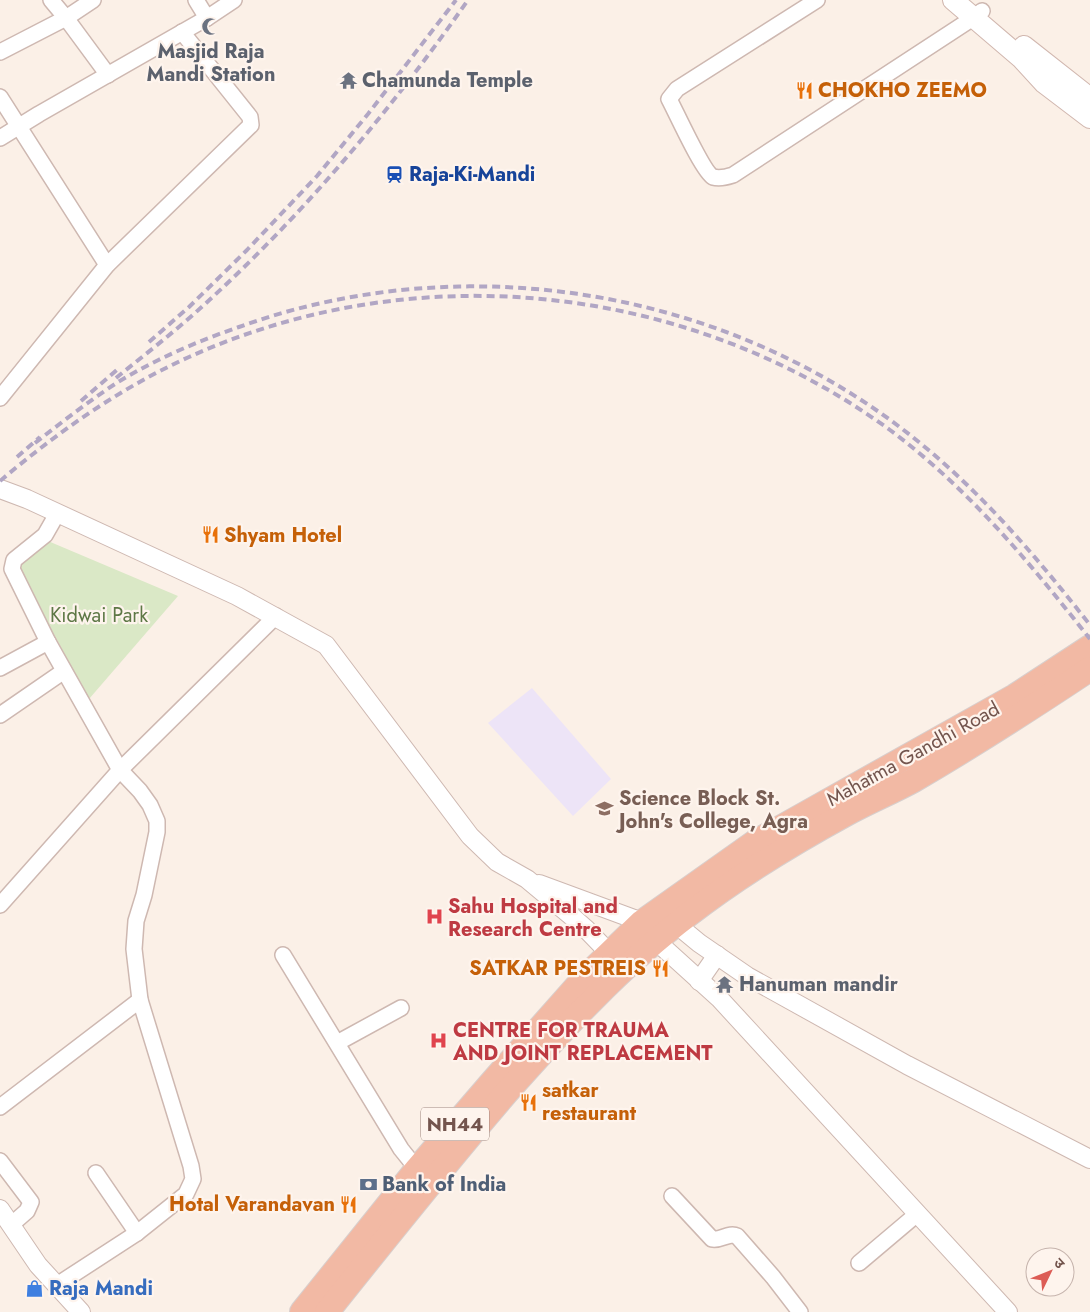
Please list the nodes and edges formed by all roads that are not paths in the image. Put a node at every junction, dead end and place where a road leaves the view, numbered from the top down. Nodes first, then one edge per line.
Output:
1 (51, 0) edge
2 (93, 0) edge
3 (196, 0) edge
4 (234, 0) edge
5 (817, 0) edge
6 (966, 6) edge
7 (66, 18) junction
8 (207, 18) junction
9 (182, 32) junction
10 (0, 52) edge
11 (108, 75) junction
12 (0, 97) edge
13 (1086, 101) edge
14 (19, 126) junction
15 (0, 138) edge
16 (107, 265) junction
17 (0, 398) edge
18 (0, 490) edge
19 (56, 514) junction
20 (276, 616) junction
21 (48, 642) junction
22 (1090, 647) edge
23 (0, 668) edge
24 (1090, 669) edge
25 (64, 671) junction
26 (1022, 703) junction
27 (0, 715) edge
28 (120, 770) junction
29 (527, 879) junction
30 (0, 905) edge
31 (676, 924) junction
32 (649, 931) junction
33 (283, 955) dead end
34 (717, 955) junction
35 (617, 961) junction
36 (700, 981) junction
37 (140, 1000) junction
38 (401, 1008) dead end
39 (337, 1043) junction
40 (0, 1106) edge
41 (1090, 1159) edge
42 (0, 1161) edge
43 (416, 1169) junction
44 (96, 1173) dead end
45 (672, 1196) dead end
46 (0, 1209) edge
47 (917, 1214) junction
48 (11, 1225) junction
49 (137, 1232) junction
50 (859, 1263) dead end
51 (57, 1285) junction
52 (81, 1312) edge
53 (302, 1312) edge
54 (326, 1312) edge
55 (800, 1312) edge
56 (1008, 1312) edge

1 - 7 street
2 - 7 street
3 - 8 street
4 - 8 street
5 - 6 street
6 - 13 main road
7 - 10 street
7 - 11 street
8 - 9 street
9 - 11 street
9 - 16 street
11 - 14 street
12 - 14 street
14 - 15 street
14 - 16 street
16 - 17 street
18 - 19 street
19 - 20 street
19 - 21 street
20 - 28 street
20 - 29 street
21 - 23 street
21 - 25 street
22 - 26 highway, Mahatma Gandhi Road / NH44
24 - 26 highway, Mahatma Gandhi Road / NH44
25 - 27 street
25 - 28 street
26 - 31 highway, Mahatma Gandhi Road / NH44
26 - 32 highway, Mahatma Gandhi Road / NH44
28 - 30 street
28 - 37 street
29 - 32 street
29 - 35 street
31 - 32 highway, Mahatma Gandhi Road / NH44
31 - 34 street
32 - 35 highway, Mahatma Gandhi Road / NH44
32 - 36 street
33 - 39 street
34 - 36 street
34 - 41 street
35 - 43 highway, Mahatma Gandhi Road / NH44
35 - 54 highway, Mahatma Gandhi Road / NH44
36 - 47 street
37 - 40 street
37 - 49 street
38 - 39 street
39 - 43 street
42 - 48 street
43 - 53 highway, Mahatma Gandhi Road / NH44
44 - 49 street
45 - 55 street
46 - 48 street
47 - 50 street
47 - 56 street
48 - 51 street
49 - 51 street
51 - 52 street

